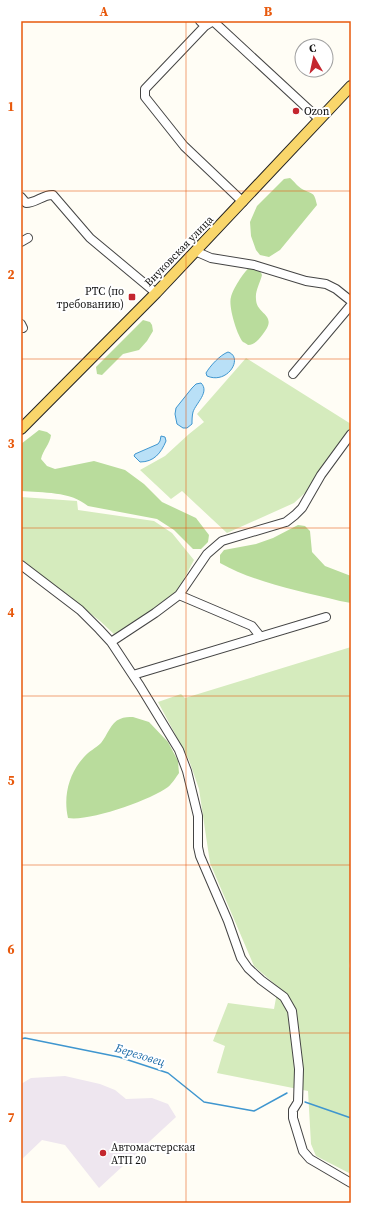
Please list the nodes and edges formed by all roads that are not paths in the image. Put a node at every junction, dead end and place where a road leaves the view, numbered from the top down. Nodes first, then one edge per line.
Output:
1 (203, 23) edge
2 (351, 86) edge
3 (319, 119) junction
4 (21, 197) edge
5 (243, 202) junction
6 (195, 251) junction
7 (156, 293) junction
8 (351, 301) edge
9 (351, 305) edge
10 (293, 374) dead end
11 (21, 429) edge
12 (351, 434) edge
13 (21, 565) edge
14 (179, 595) junction
15 (326, 617) dead end
16 (260, 636) junction
17 (110, 642) junction
18 (133, 675) junction
19 (351, 1183) edge

1 - 3 street
1 - 5 street
2 - 3 main road, Внуковская улица
3 - 5 main road, Внуковская улица
4 - 7 street
5 - 6 main road, Внуковская улица
6 - 7 main road, Внуковская улица
6 - 8 street
7 - 11 main road, Внуковская улица
9 - 10 street
12 - 14 street
13 - 17 street
14 - 16 street
14 - 17 street
15 - 16 street
16 - 18 street
17 - 18 street
18 - 19 street

